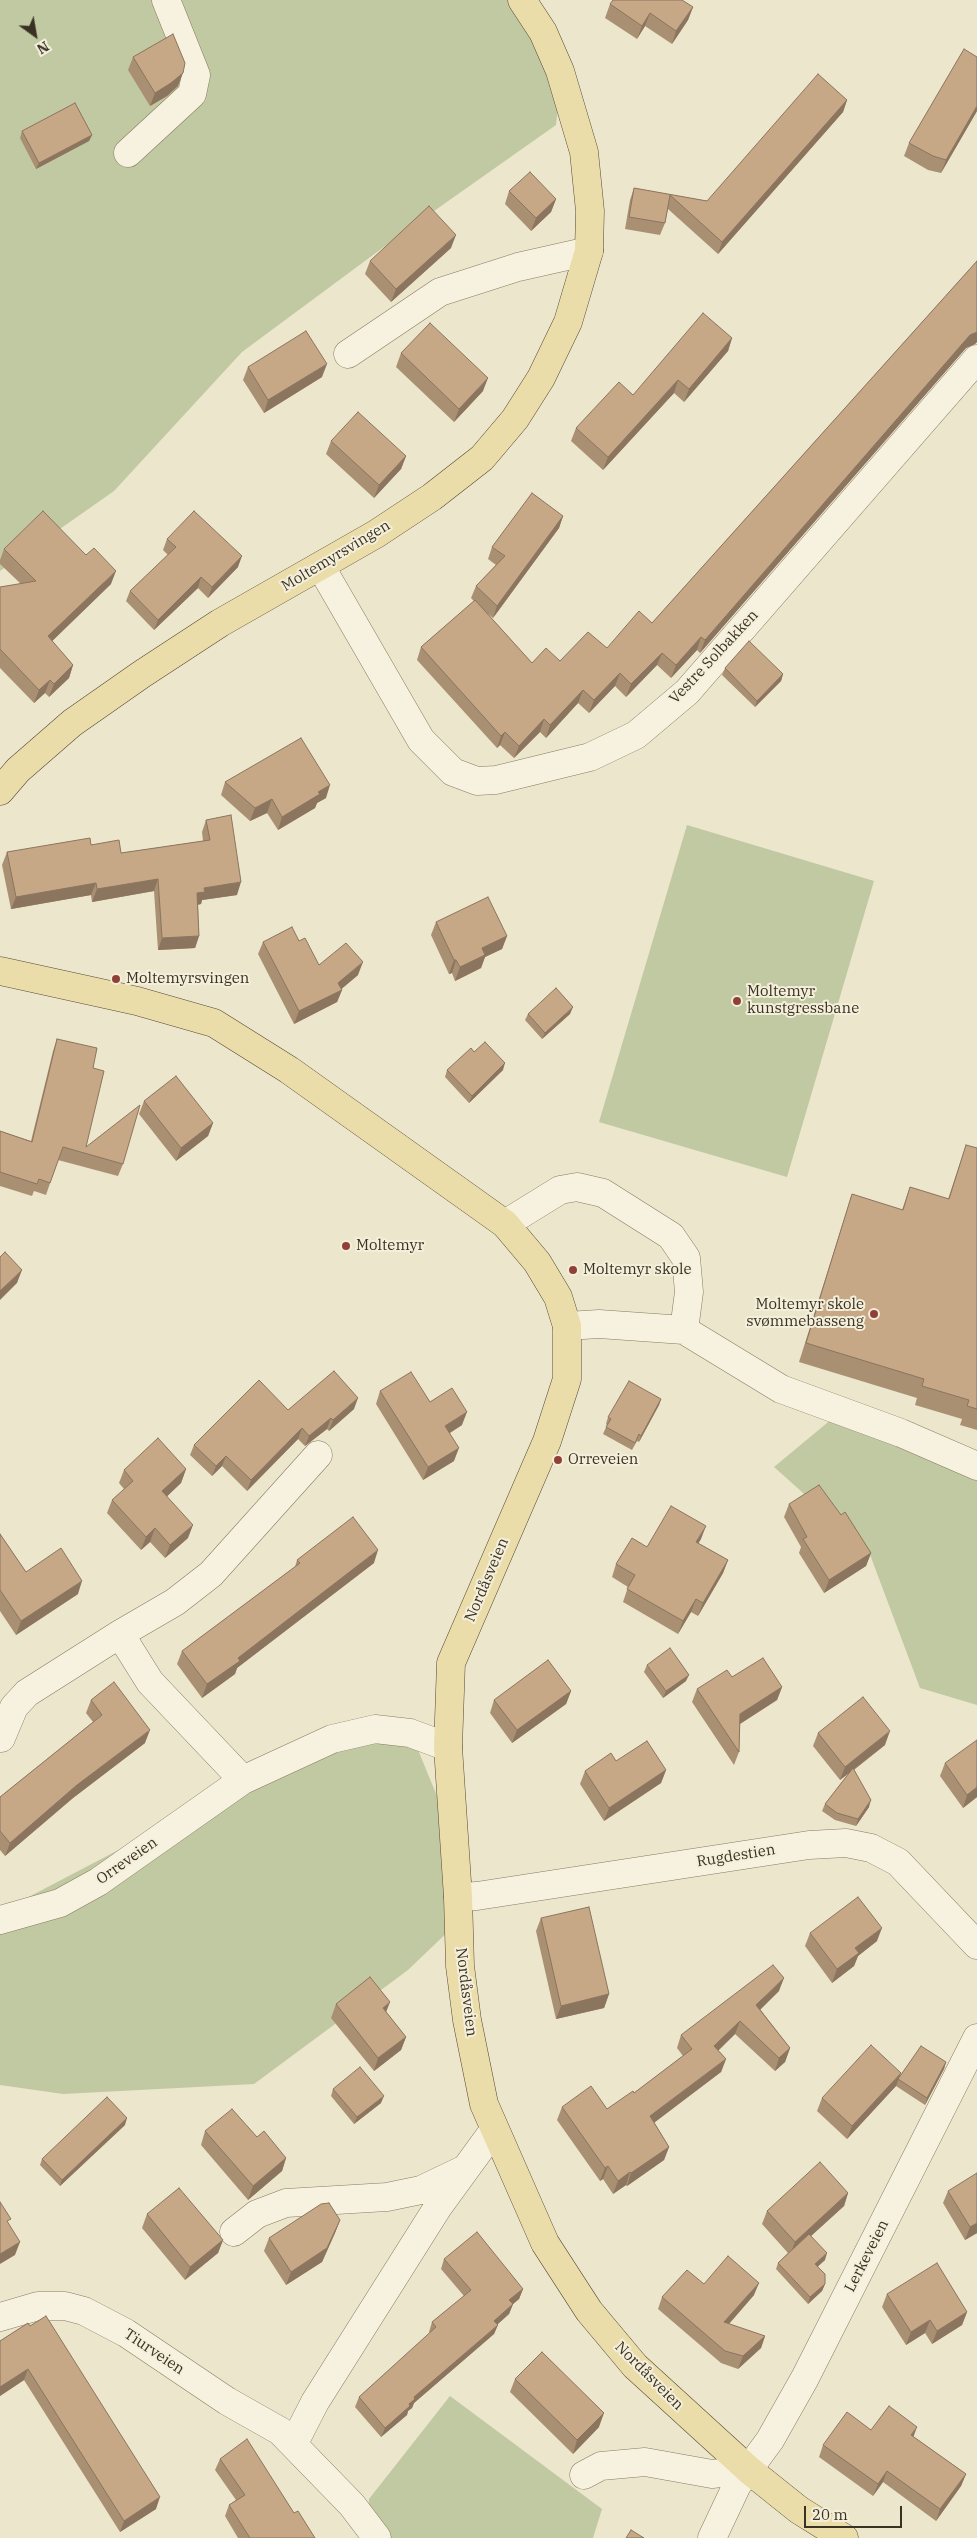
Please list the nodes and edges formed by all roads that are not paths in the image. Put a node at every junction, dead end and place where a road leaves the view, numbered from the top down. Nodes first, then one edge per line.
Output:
1 (166, 0) edge
2 (522, 0) edge
3 (128, 153) dead end
4 (590, 251) junction
5 (348, 354) dead end
6 (977, 359) edge
7 (321, 567) junction
8 (0, 791) edge
9 (0, 970) edge
10 (505, 1224) junction
11 (566, 1326) junction
12 (684, 1330) junction
13 (318, 1455) dead end
14 (977, 1466) edge
15 (120, 1634) junction
16 (1, 1738) edge
17 (448, 1748) junction
18 (242, 1780) junction
19 (458, 1897) junction
20 (0, 1920) edge
21 (977, 1945) edge
22 (977, 2038) edge
23 (494, 2130) junction
24 (466, 2168) junction
25 (234, 2232) dead end
26 (0, 2317) edge
27 (294, 2444) junction
28 (749, 2470) junction
29 (584, 2475) dead end
30 (376, 2538) edge
31 (712, 2538) edge
32 (844, 2538) edge

1 - 3 street
2 - 4 main road, Moltemyrsvingen
4 - 5 street
4 - 7 main road, Moltemyrsvingen
6 - 7 street, Vestre Solbakken
7 - 8 main road, Moltemyrsvingen
9 - 10 main road
10 - 11 main road
10 - 12 street
11 - 12 street
11 - 17 main road, Nordåsveien
12 - 14 street
13 - 15 street
15 - 16 street
15 - 18 street
17 - 18 street, Orreveien
17 - 19 main road, Nordåsveien
18 - 20 street, Orreveien
19 - 21 street, Rugdestien
19 - 23 main road, Nordåsveien
22 - 28 street, Lerkeveien
23 - 24 street
23 - 28 main road, Nordåsveien
24 - 25 street
24 - 27 street
26 - 27 street, Tiurveien
27 - 30 street, Tiurveien
28 - 29 street
28 - 31 street, Lerkeveien
28 - 32 main road, Nordåsveien

